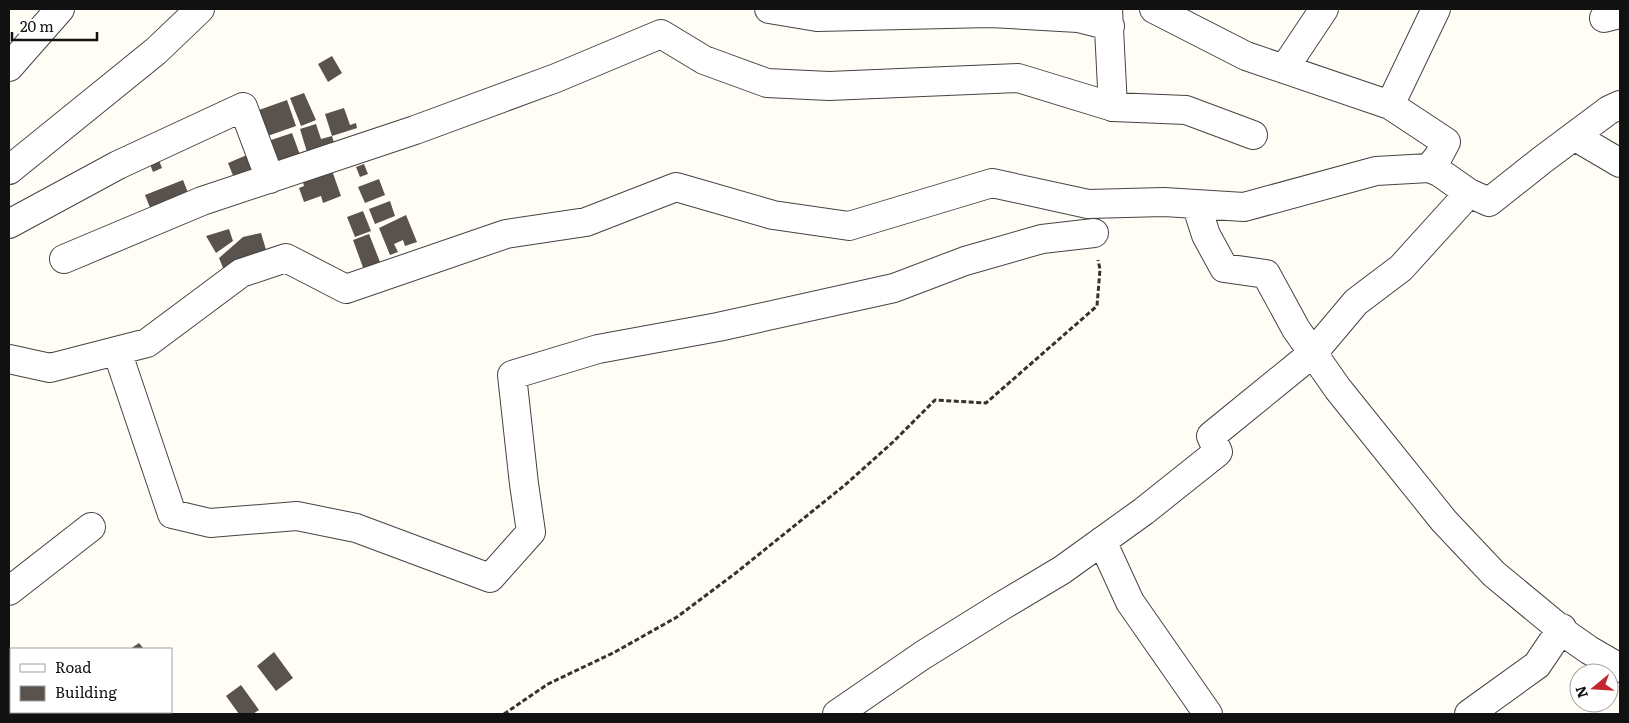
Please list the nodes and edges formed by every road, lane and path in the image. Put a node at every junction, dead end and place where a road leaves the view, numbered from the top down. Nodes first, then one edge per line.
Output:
1 (60, 9) edge
2 (200, 9) edge
3 (769, 9) edge
4 (1154, 9) edge
5 (1324, 9) edge
6 (1436, 9) edge
7 (1109, 17) edge
8 (9, 68) edge
9 (1284, 69) junction
10 (1390, 105) junction
11 (1620, 105) edge
12 (1113, 107) junction
13 (1253, 135) dead end
14 (1574, 136) junction
15 (1620, 163) edge
16 (1429, 168) junction
17 (9, 170) edge
18 (270, 180) junction
19 (1469, 193) junction
20 (1196, 204) junction
21 (9, 224) edge
22 (1094, 233) joint
23 (64, 259) dead end
24 (117, 351) junction
25 (1313, 353) junction
26 (9, 358) edge
27 (91, 526) dead end
28 (1102, 542) junction
29 (9, 591) edge
30 (1562, 628) junction
31 (1620, 668) edge
32 (504, 714) edge
33 (837, 714) edge
34 (1208, 714) edge
35 (1469, 714) edge

1 - 8 street
2 - 17 street
3 - 7 street
4 - 9 street
5 - 9 street
6 - 10 street
7 - 12 street
9 - 10 street
10 - 16 street
11 - 14 street
12 - 13 street
12 - 18 street
14 - 15 street
14 - 19 street
16 - 19 street
16 - 20 street
18 - 21 street
18 - 23 street
19 - 25 street
20 - 24 street
20 - 25 street
22 - 24 street
22 - 32 path
24 - 26 street
25 - 28 street
25 - 30 street
27 - 29 street
28 - 33 street
28 - 34 street
30 - 31 street
30 - 35 street

